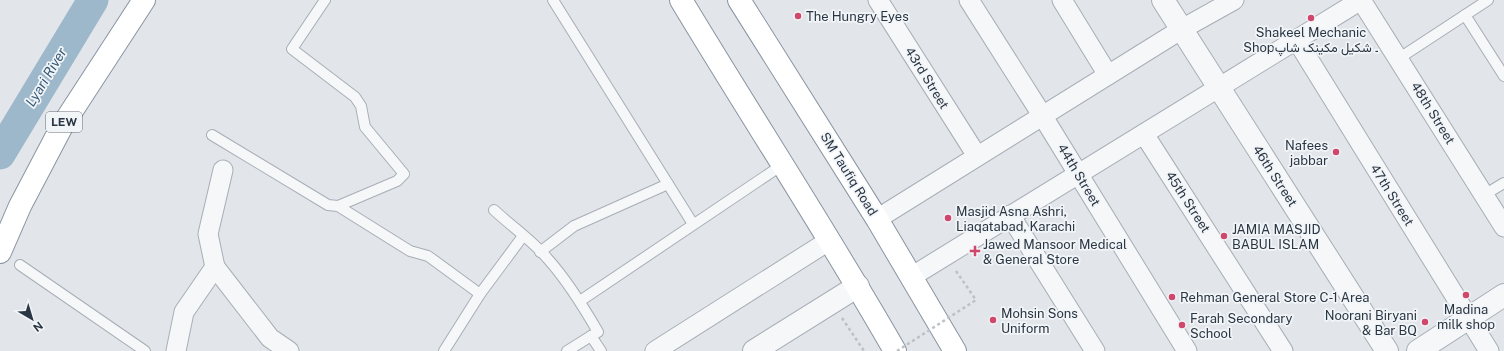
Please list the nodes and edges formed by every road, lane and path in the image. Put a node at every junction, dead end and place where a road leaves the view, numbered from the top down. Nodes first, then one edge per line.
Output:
1 (144, 0) edge
2 (325, 0) edge
3 (553, 0) edge
4 (682, 0) edge
5 (739, 0) edge
6 (878, 0) edge
7 (969, 0) edge
8 (1062, 0) edge
9 (1163, 0) edge
10 (1234, 0) edge
11 (1361, 0) edge
12 (1488, 0) edge
13 (1465, 15) junction
14 (1182, 29) junction
15 (1296, 39) junction
16 (1398, 59) junction
17 (1108, 75) junction
18 (1504, 76) edge
19 (1219, 88) junction
20 (1042, 115) junction
21 (1144, 134) junction
22 (212, 135) dead end
23 (977, 156) junction
24 (782, 164) junction
25 (223, 170) dead end
26 (1078, 174) junction
27 (1504, 183) edge
28 (668, 184) junction
29 (1484, 195) junction
30 (338, 206) junction
31 (494, 210) dead end
32 (1010, 215) junction
33 (877, 220) junction
34 (693, 224) junction
35 (1504, 227) edge
36 (524, 236) junction
37 (830, 240) junction
38 (0, 252) edge
39 (540, 252) junction
40 (20, 265) dead end
41 (215, 267) junction
42 (957, 272) dead end
43 (911, 277) junction
44 (858, 286) junction
45 (480, 294) junction
46 (1504, 295) edge
47 (580, 301) junction
48 (1468, 318) junction
49 (850, 330) dead end
50 (591, 336) junction
51 (145, 351) edge
52 (176, 351) edge
53 (289, 351) edge
54 (444, 351) edge
55 (567, 351) edge
56 (600, 351) edge
57 (655, 351) edge
58 (754, 351) edge
59 (864, 351) edge
60 (896, 351) edge
61 (955, 351) edge
62 (1095, 351) edge
63 (1187, 351) edge
64 (1283, 351) edge
65 (1387, 351) edge
66 (1418, 351) edge
67 (1489, 351) edge

1 - 38 highway, LEW
2 - 30 lane
3 - 28 lane
4 - 24 highway
5 - 33 highway, SM Taufiq Road
6 - 23 street, 43rd Street
7 - 20 street, 44th Street
8 - 17 street
9 - 14 street, 46th Street
10 - 14 street
11 - 15 street
11 - 16 street, 48th Street
12 - 13 lane
13 - 16 lane
13 - 18 lane
14 - 17 street
14 - 19 street, 46th Street
15 - 19 street
15 - 48 street, 47th Street
16 - 29 street, 48th Street
17 - 20 street
19 - 21 street
19 - 65 street, 46th Street
20 - 23 street
20 - 26 street, 44th Street
21 - 26 street
21 - 64 street, 45th Street
22 - 30 lane
23 - 33 street
24 - 34 lane
24 - 37 highway
25 - 41 street
26 - 32 street
26 - 63 street, 44th Street
27 - 29 lane
28 - 34 lane
28 - 39 lane
29 - 35 street, 48th Street
30 - 45 lane
31 - 36 lane
32 - 43 street
32 - 62 street
33 - 43 highway, SM Taufiq Road
34 - 47 lane
36 - 39 lane
36 - 45 lane
37 - 44 highway
37 - 57 street
39 - 47 lane
40 - 51 lane
41 - 52 street
41 - 53 street
42 - 60 path, bridge
43 - 61 highway, SM Taufiq Road
44 - 58 street
44 - 60 highway
45 - 54 lane
46 - 48 street
47 - 50 lane
48 - 66 street
48 - 67 street, 47th Street
49 - 59 path
50 - 55 lane
50 - 56 lane

